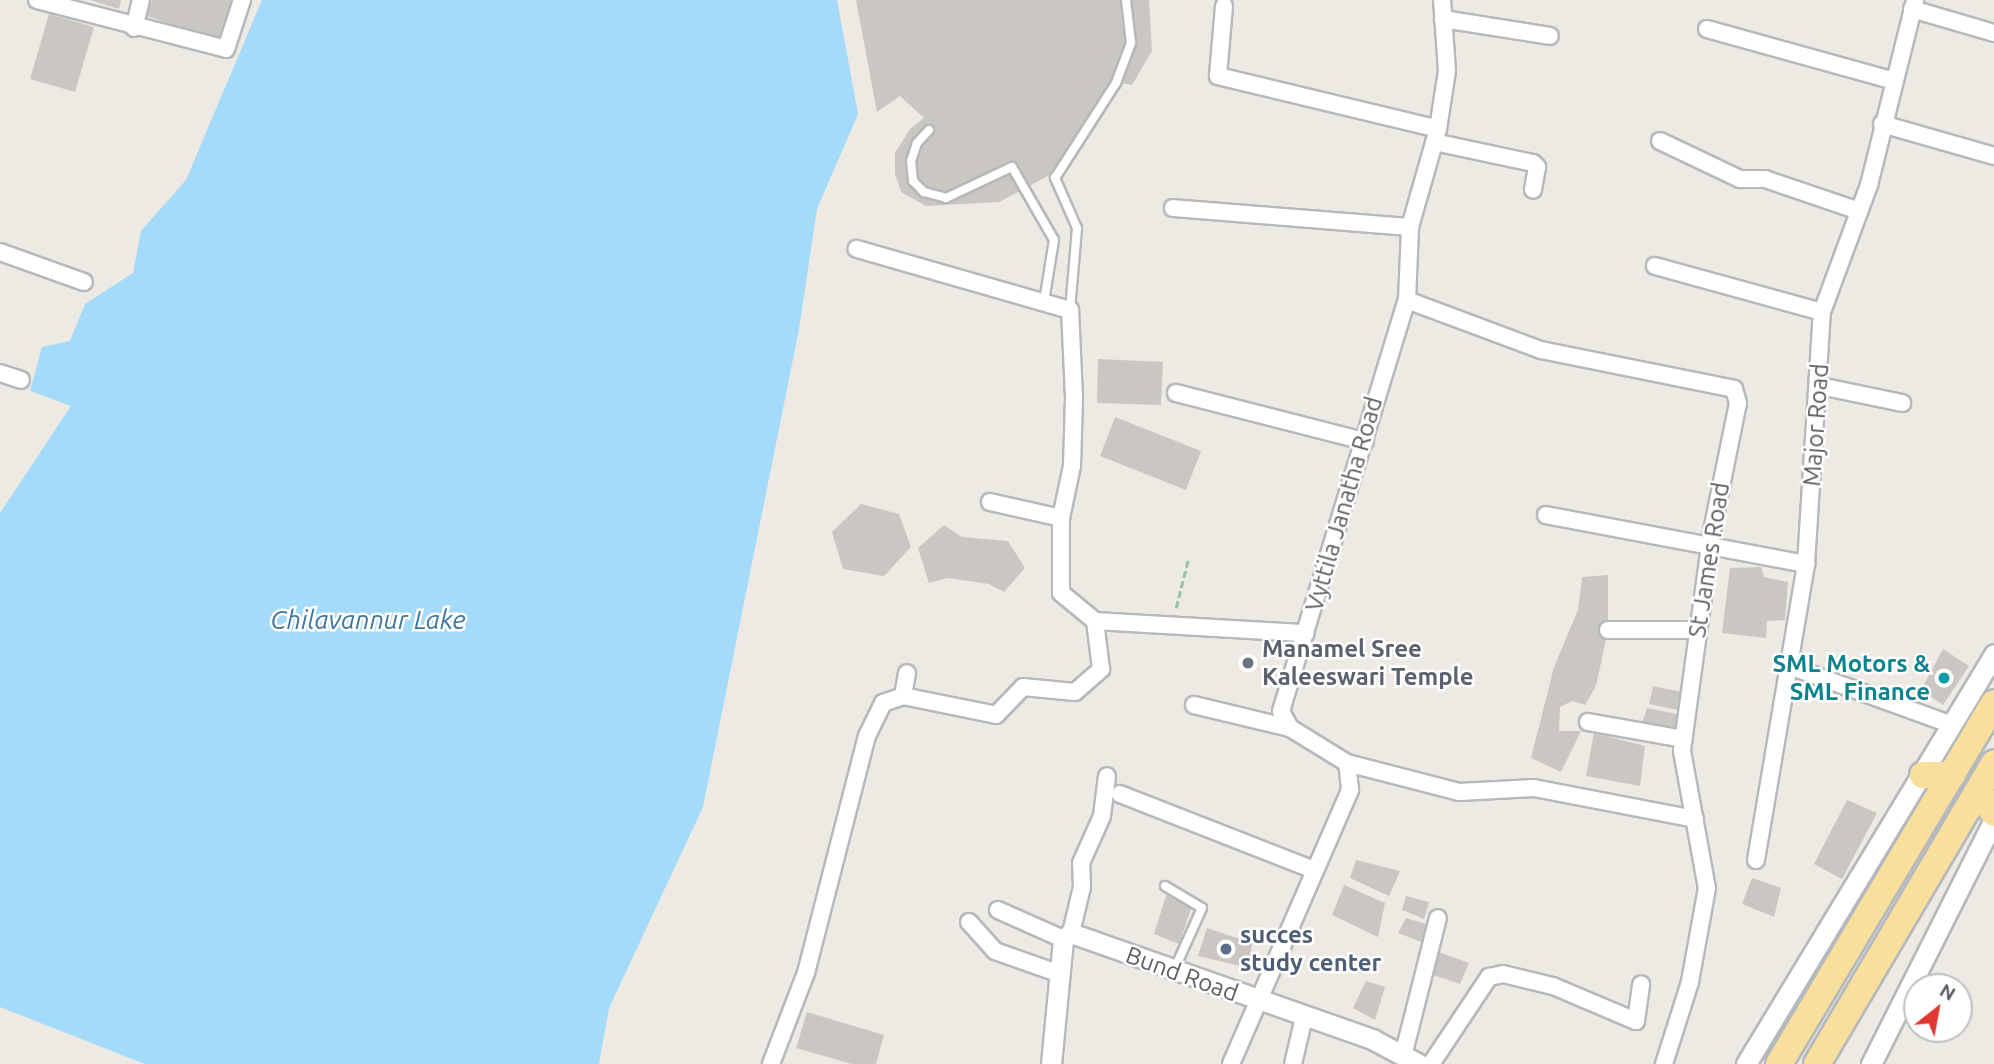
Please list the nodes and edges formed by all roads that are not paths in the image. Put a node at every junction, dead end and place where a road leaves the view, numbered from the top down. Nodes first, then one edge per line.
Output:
1 (37, 0) edge
2 (141, 0) edge
3 (242, 0) edge
4 (1126, 0) edge
5 (1442, 0) edge
6 (1913, 4) edge
7 (1224, 6) dead end
8 (1443, 19) junction
9 (134, 28) junction
10 (1707, 29) dead end
11 (1994, 33) edge
12 (1550, 36) dead end
13 (1891, 80) junction
14 (1882, 124) junction
15 (929, 130) dead end
16 (1436, 136) junction
17 (1660, 141) dead end
18 (1994, 156) edge
19 (1533, 190) dead end
20 (1173, 208) dead end
21 (1859, 211) junction
22 (1410, 227) junction
23 (857, 249) dead end
24 (0, 252) edge
25 (1655, 266) dead end
26 (84, 282) dead end
27 (1407, 300) junction
28 (1044, 302) junction
29 (1070, 310) junction
30 (1822, 312) junction
31 (0, 373) edge
32 (21, 380) dead end
33 (1820, 386) junction
34 (1176, 393) dead end
35 (1902, 403) dead end
36 (1365, 441) junction
37 (990, 502) dead end
38 (1546, 515) dead end
39 (1061, 518) junction
40 (1710, 544) junction
41 (1806, 564) junction
42 (1095, 621) junction
43 (1608, 630) dead end
44 (1698, 630) junction
45 (1306, 633) junction
46 (1994, 654) edge
47 (1792, 667) junction
48 (907, 673) dead end
49 (903, 696) junction
50 (1994, 703) edge
51 (1194, 705) dead end
52 (1588, 723) dead end
53 (1952, 725) junction
54 (1290, 728) junction
55 (1683, 739) junction
56 (1347, 763) junction
57 (1994, 764) edge
58 (1923, 775) junction
59 (1952, 775) junction
60 (1107, 776) dead end
61 (1978, 790) junction
62 (1120, 794) dead end
63 (1994, 813) edge
64 (1695, 819) junction
65 (1994, 819) edge
66 (1756, 860) dead end
67 (1314, 870) junction
68 (1165, 886) dead end
69 (998, 910) dead end
70 (1438, 918) dead end
71 (969, 922) dead end
72 (1067, 936) junction
73 (1174, 971) junction
74 (1060, 974) junction
75 (1641, 985) dead end
76 (1259, 1002) junction
77 (1304, 1017) junction
78 (1402, 1059) edge
79 (771, 1064) edge
80 (1051, 1064) edge
81 (1231, 1064) edge
82 (1293, 1064) edge
83 (1431, 1064) edge
84 (1664, 1064) edge
85 (1746, 1064) edge
86 (1779, 1064) edge
87 (1817, 1064) edge
88 (1871, 1064) edge

1 - 9 street
2 - 9 street
3 - 9 street
4 - 29 lane
5 - 8 street, Vyttila Janatha Road
6 - 11 street
6 - 13 street, Major Road
7 - 16 street
8 - 12 street
8 - 16 street, Vyttila Janatha Road
10 - 13 street
13 - 14 street, Major Road
14 - 18 street
14 - 21 street, Major Road
15 - 28 lane
16 - 19 street
16 - 22 street, Vyttila Janatha Road
17 - 21 street
20 - 22 street
21 - 30 street, Major Road
22 - 27 street, Vyttila Janatha Road
23 - 28 street
24 - 26 street
25 - 30 street
27 - 36 street, Vyttila Janatha Road
27 - 40 street, St James Road
28 - 29 street
29 - 39 street
30 - 33 street, Major Road
31 - 32 street
33 - 35 street
33 - 41 street, Major Road
34 - 36 street
36 - 45 street, Vyttila Janatha Road
37 - 39 street
38 - 40 street
39 - 42 street
40 - 41 street
40 - 44 street, St James Road
41 - 47 street, Major Road
42 - 45 street
42 - 49 street
43 - 44 street
44 - 55 street, St James Road
45 - 54 street, Vyttila Janatha Road
46 - 53 street
47 - 53 street
47 - 66 street, Major Road
48 - 49 street
49 - 79 street
50 - 59 highway
51 - 54 street
52 - 55 street
53 - 58 street
54 - 56 street
55 - 64 street, St James Road
56 - 64 street
56 - 67 street
57 - 61 highway
58 - 59 highway
58 - 85 street
59 - 86 highway
60 - 72 street
61 - 63 highway
61 - 87 highway
62 - 67 street
64 - 84 street, St James Road
65 - 88 street
67 - 76 street
68 - 73 lane
69 - 72 street
70 - 78 street
71 - 74 street
72 - 73 street, Bund Road
72 - 74 street
73 - 76 street, Bund Road
74 - 80 street
75 - 83 street
76 - 77 street, Bund Road
76 - 81 street
77 - 78 street, Bund Road
77 - 82 street

